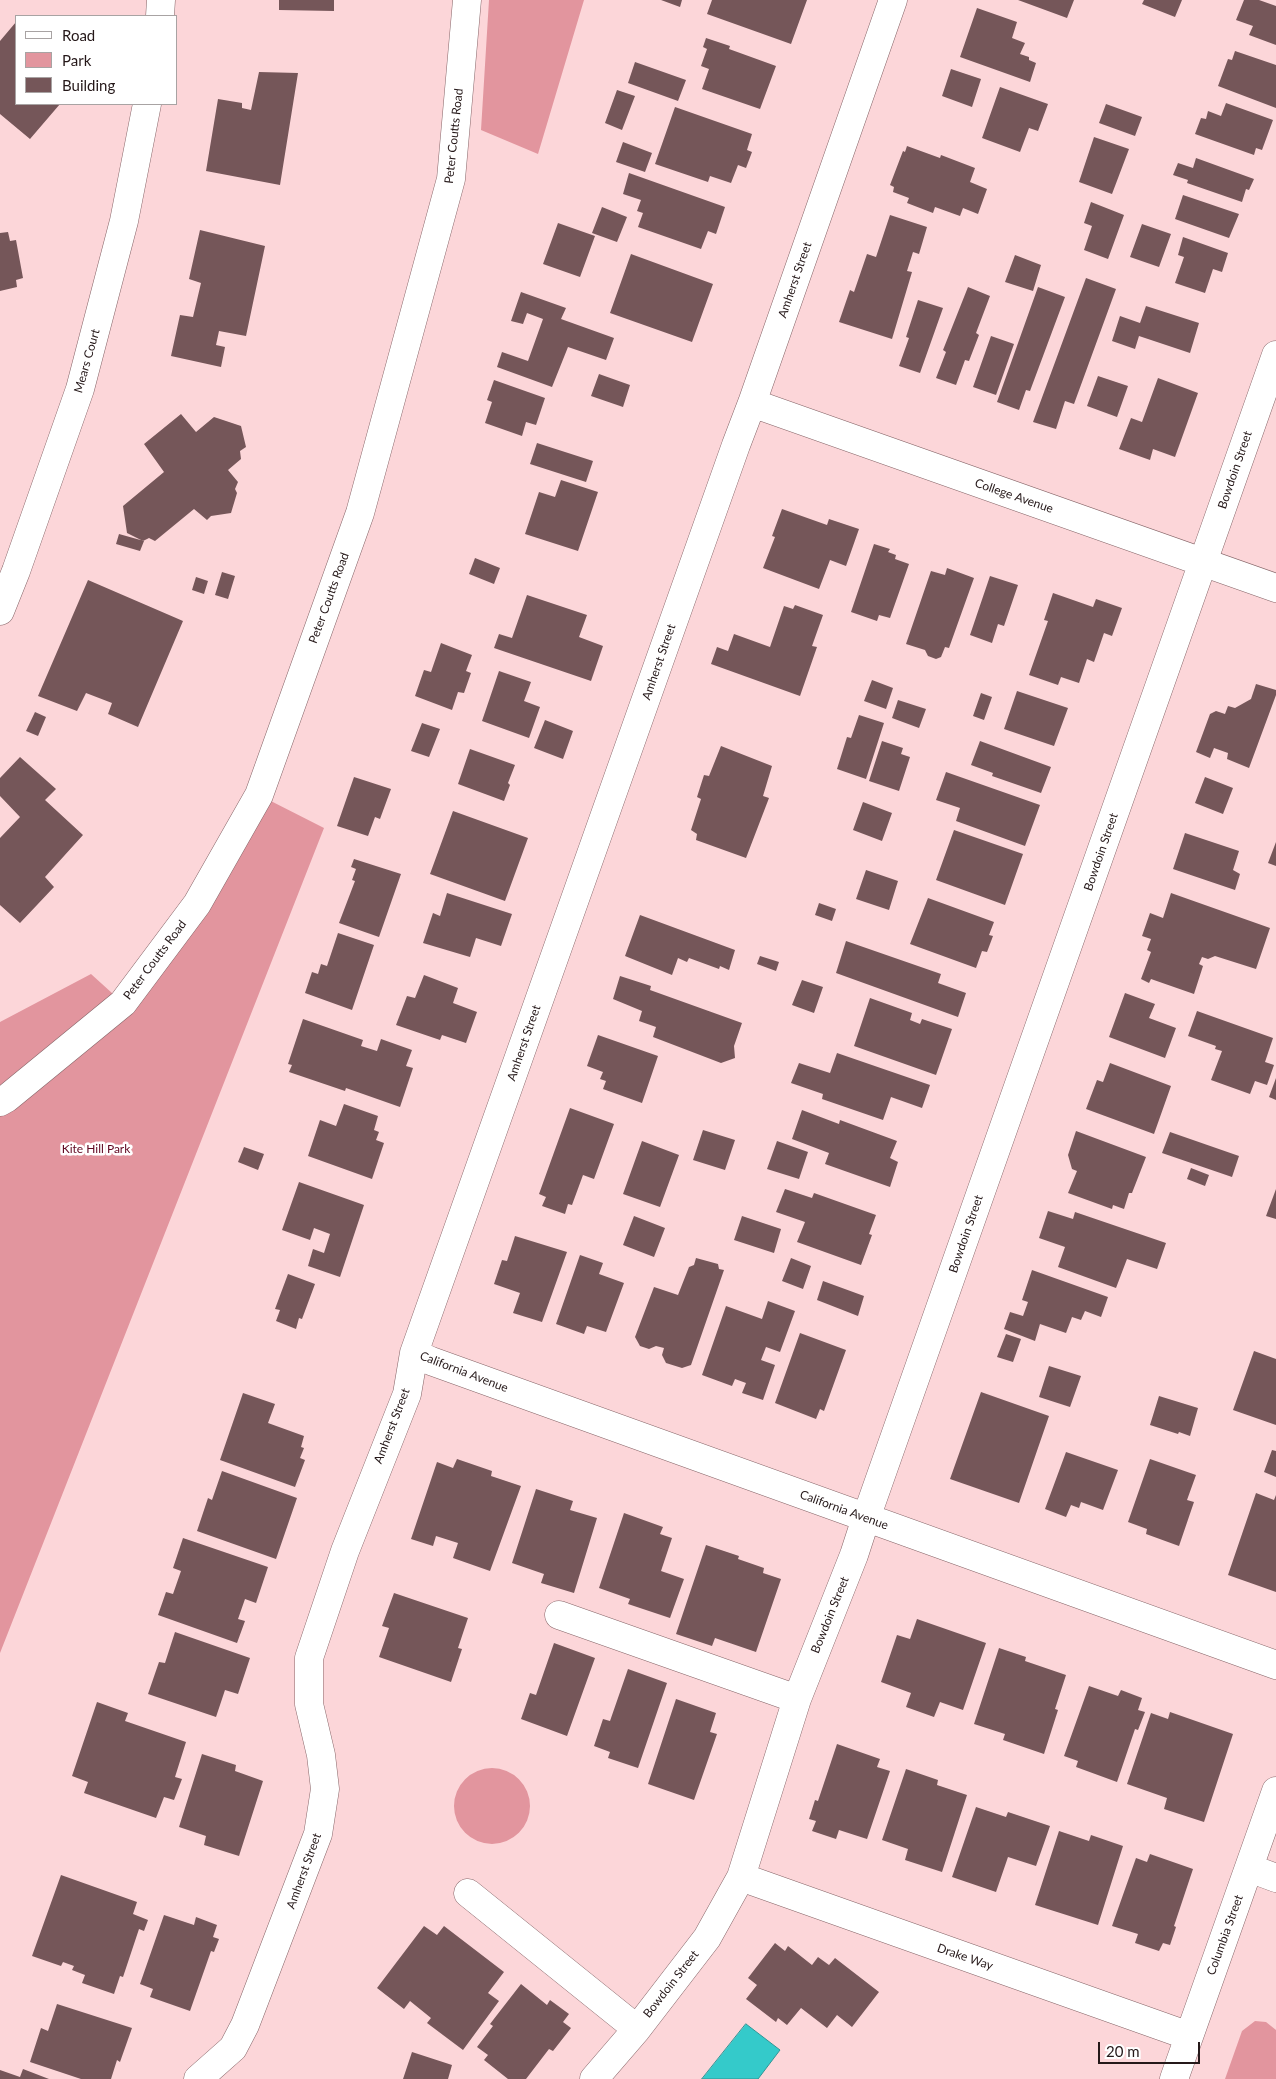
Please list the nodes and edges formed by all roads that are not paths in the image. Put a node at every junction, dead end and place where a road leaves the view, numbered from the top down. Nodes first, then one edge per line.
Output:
1 (161, 0) edge
2 (467, 0) edge
3 (893, 0) edge
4 (160, 15) edge
5 (147, 105) edge
6 (1276, 354) edge
7 (752, 403) junction
8 (1203, 561) junction
9 (1276, 588) edge
10 (0, 610) edge
11 (0, 1102) edge
12 (414, 1353) junction
13 (866, 1518) junction
14 (559, 1615) dead end
15 (1276, 1665) edge
16 (798, 1698) junction
17 (1276, 1791) edge
18 (1249, 1868) junction
19 (741, 1877) junction
20 (1276, 1878) edge
21 (468, 1893) dead end
22 (637, 2029) junction
23 (1189, 2036) junction
24 (198, 2079) edge
25 (594, 2079) edge
26 (1174, 2079) edge

1 - 4 street
2 - 11 street, Peter Coutts Road
3 - 7 street, Amherst Street
5 - 10 street, Mears Court
6 - 8 street, Bowdoin Street
7 - 8 street, College Avenue
7 - 12 street, Amherst Street
8 - 9 street, College Avenue
8 - 13 street, Bowdoin Street
12 - 13 street, California Avenue
12 - 24 street, Amherst Street
13 - 15 street, California Avenue
13 - 16 street, Bowdoin Street
14 - 16 street
16 - 19 street, Bowdoin Street
17 - 18 street, Columbia Street
18 - 20 street
18 - 23 street, Columbia Street
19 - 22 street, Bowdoin Street
19 - 23 street, Drake Way
21 - 22 street
22 - 25 street, Bowdoin Street
23 - 26 street, Columbia Street

